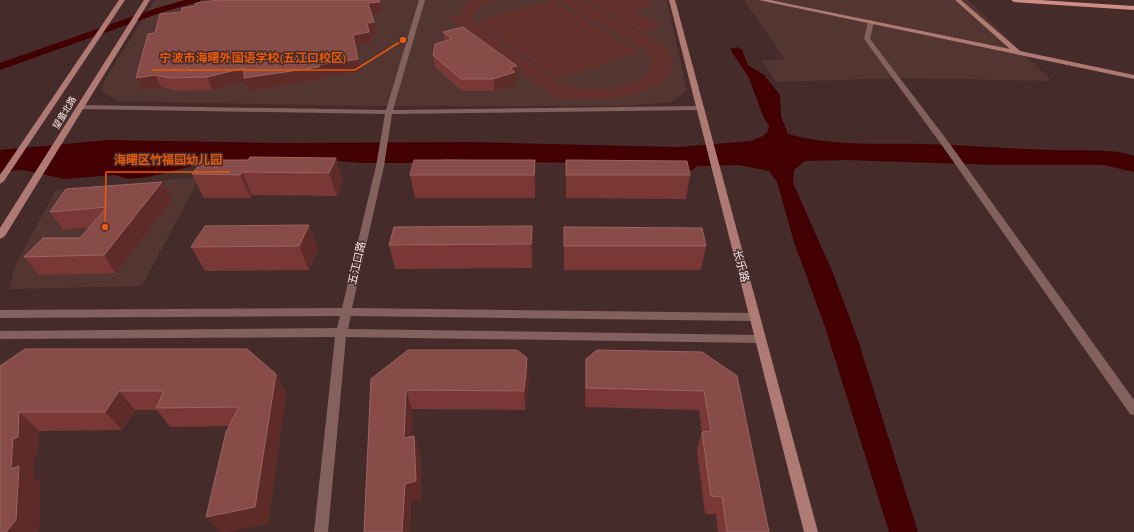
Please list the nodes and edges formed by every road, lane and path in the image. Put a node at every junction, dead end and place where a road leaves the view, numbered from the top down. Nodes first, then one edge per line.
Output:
1 (122, 0) edge
2 (147, 0) edge
3 (422, 0) edge
4 (672, 0) edge
5 (762, 0) edge
6 (958, 0) edge
7 (1014, 0) edge
8 (1134, 8) edge
9 (871, 22) junction
10 (1018, 53) junction
11 (1134, 77) edge
12 (80, 107) junction
13 (699, 108) junction
14 (389, 112) junction
15 (0, 181) edge
16 (0, 236) edge
17 (346, 312) junction
18 (0, 314) edge
19 (754, 317) junction
20 (341, 334) junction
21 (0, 335) edge
22 (760, 339) junction
23 (1134, 410) edge
24 (321, 532) edge
25 (812, 532) edge

1 - 15 street, 望童北路
2 - 12 street, 望童北路
3 - 14 street, 五江口路
4 - 13 street, 长乐路
5 - 9 street
6 - 10 street
7 - 8 main road
9 - 10 street
9 - 23 street
10 - 11 street
12 - 14 street
12 - 16 street, 望童北路
13 - 14 street
13 - 19 street, 长乐路
14 - 17 street, 五江口路
17 - 18 street
17 - 19 street
17 - 20 street, 五江口路
19 - 22 street, 长乐路
20 - 21 street
20 - 22 street
20 - 24 street, 五江口路
22 - 25 street, 长乐路

